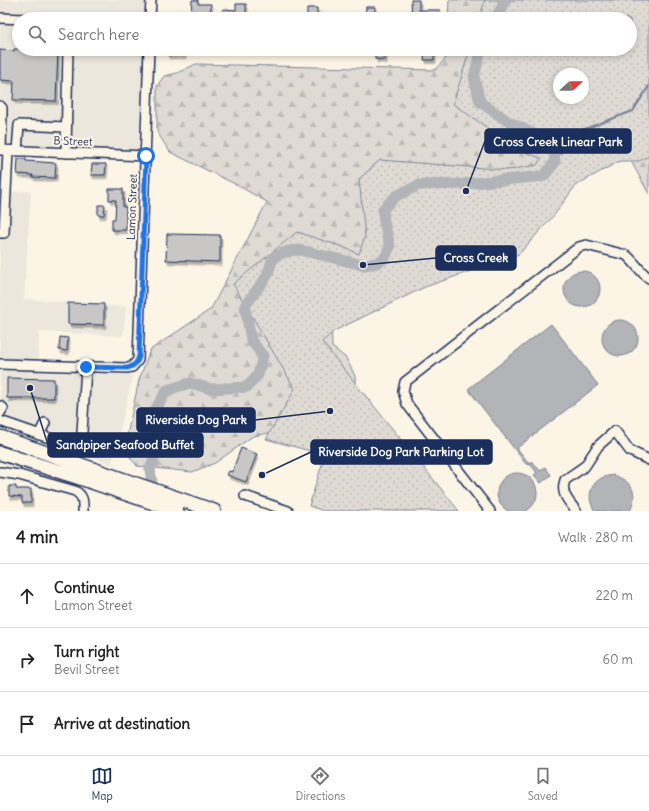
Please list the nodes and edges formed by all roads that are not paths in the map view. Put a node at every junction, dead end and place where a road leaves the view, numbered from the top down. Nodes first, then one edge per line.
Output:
1 (150, 0) edge
2 (150, 12) edge
3 (0, 18) edge
4 (12, 18) edge
5 (68, 56) edge
6 (149, 56) edge
7 (0, 106) edge
8 (66, 127) junction
9 (7, 151) edge
10 (66, 153) junction
11 (146, 156) junction
12 (3, 190) edge
13 (0, 233) edge
14 (649, 278) edge
15 (0, 364) edge
16 (86, 367) junction
17 (0, 406) edge
18 (0, 413) edge
19 (0, 421) edge
20 (45, 423) dead end
21 (39, 435) junction
22 (0, 437) edge
23 (0, 453) edge
24 (649, 460) edge
25 (0, 472) edge
26 (113, 482) junction
27 (245, 496) dead end
28 (209, 509) edge
29 (83, 511) edge
30 (177, 511) edge
31 (288, 511) edge
32 (490, 511) edge
33 (576, 511) edge

1 - 2 street
3 - 4 street
5 - 8 street
6 - 11 street, Lamon Street
7 - 9 street
8 - 9 street
8 - 10 street
9 - 10 street, B Street
9 - 12 street
10 - 11 street, B Street
11 - 16 street, Lamon Street
12 - 13 street
14 - 32 street
15 - 16 street
16 - 21 street
17 - 18 street
19 - 21 street
20 - 21 street
22 - 26 highway
23 - 26 highway
24 - 33 street
25 - 29 street
26 - 28 highway
26 - 30 highway
27 - 31 street

